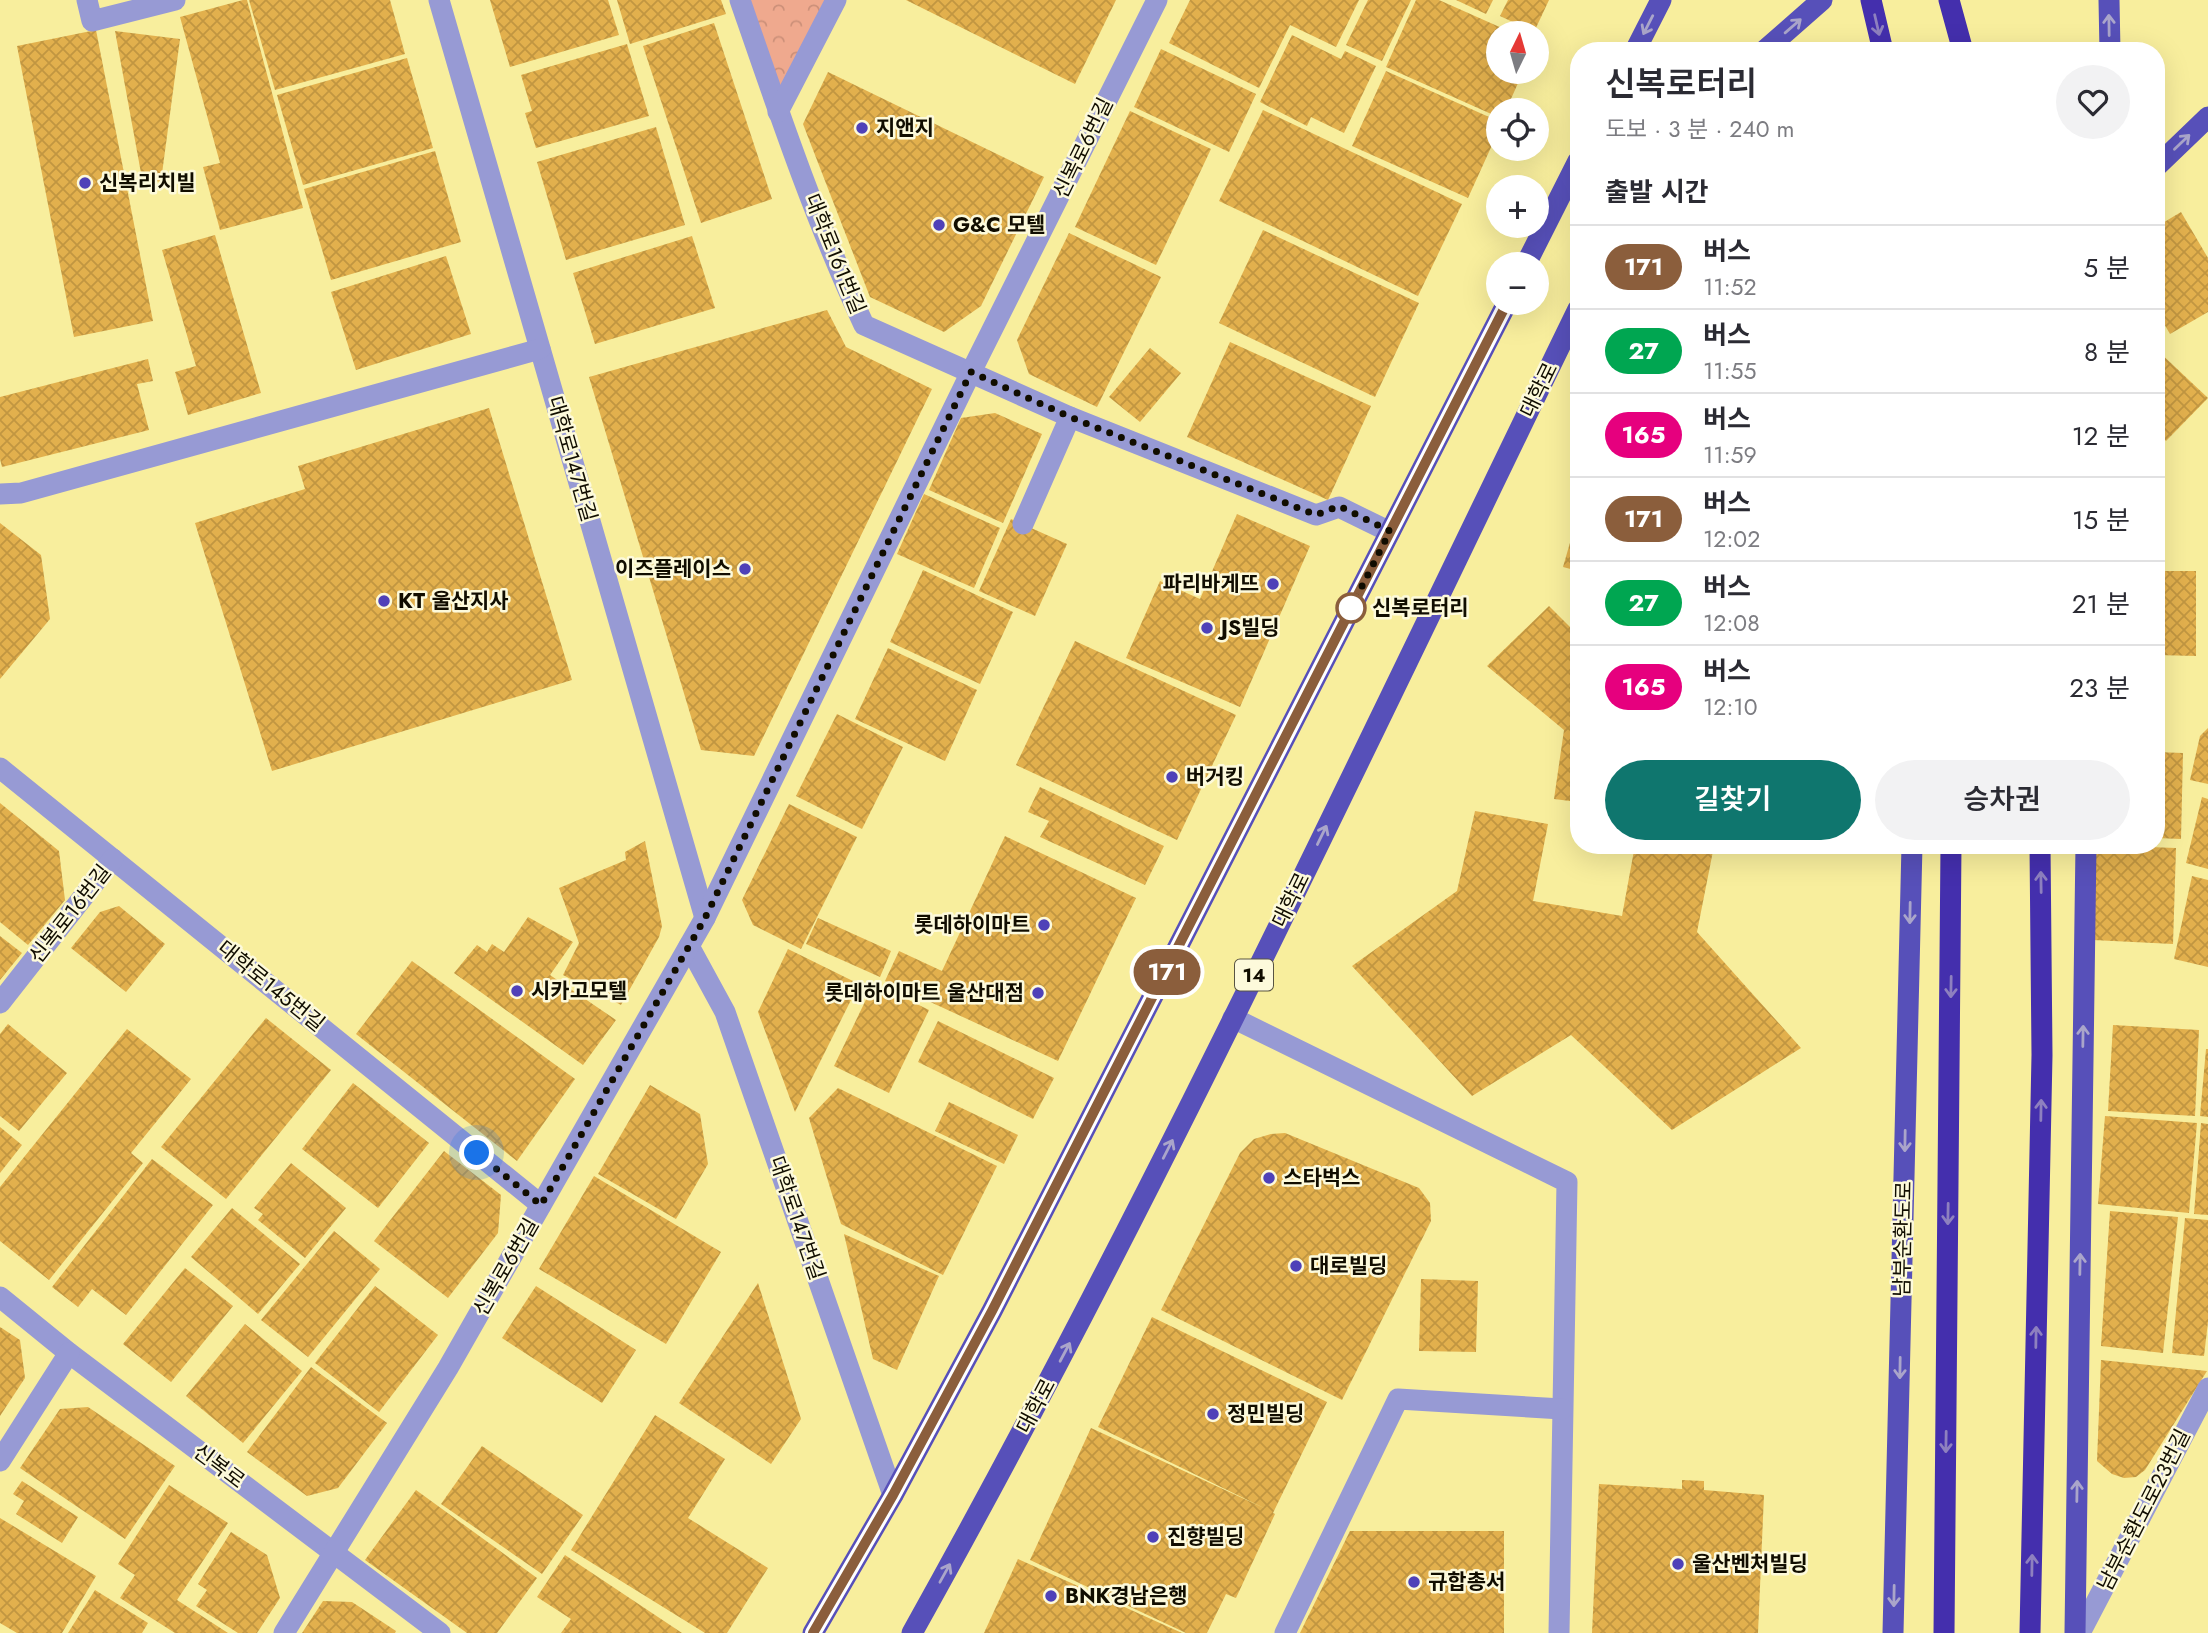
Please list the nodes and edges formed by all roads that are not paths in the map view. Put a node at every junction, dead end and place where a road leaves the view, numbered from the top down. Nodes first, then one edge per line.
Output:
1 (87, 0) edge
2 (175, 0) edge
3 (439, 0) edge
4 (740, 0) edge
5 (836, 0) edge
6 (1157, 0) edge
7 (1661, 0) edge
8 (1822, 0) edge
9 (1871, 0) edge
10 (1949, 0) edge
11 (1956, 0) edge
12 (2109, 0) edge
13 (1640, 42) edge
14 (1774, 42) edge
15 (1881, 42) edge
16 (1951, 42) edge
17 (1961, 42) edge
18 (2109, 42) edge
19 (778, 112) junction
20 (2208, 117) edge
21 (2165, 158) edge
22 (1570, 177) edge
23 (1532, 252) edge
24 (1501, 315) edge
25 (1570, 325) edge
26 (540, 348) junction
27 (971, 372) junction
28 (1070, 417) junction
29 (0, 494) edge
30 (1023, 524) dead end
31 (1390, 531) junction
32 (0, 768) edge
33 (1912, 854) edge
34 (1951, 854) edge
35 (2040, 854) edge
36 (2086, 854) edge
37 (113, 859) junction
38 (705, 918) junction
39 (689, 946) junction
40 (0, 1003) edge
41 (1233, 1018) junction
42 (541, 1205) junction
43 (0, 1297) edge
44 (69, 1353) junction
45 (2208, 1388) edge
46 (1562, 1409) junction
47 (0, 1461) edge
48 (893, 1495) junction
49 (333, 1553) junction
50 (284, 1633) edge
51 (440, 1633) edge
52 (813, 1633) edge
53 (912, 1633) edge
54 (1285, 1633) edge
55 (1559, 1633) edge
56 (1893, 1633) edge
57 (1944, 1633) edge
58 (2030, 1633) edge
59 (2075, 1633) edge
60 (2080, 1633) edge

1 - 2 street
3 - 26 street, 대학로147번길
4 - 19 street, 대학로161번길
5 - 19 street
6 - 27 street, 신복로6번길
7 -> 13 main road
14 -> 8 main road
9 -> 15 highway
10 - 17 highway, bridge
11 - 16 main road
18 -> 12 main road
19 - 27 street, 대학로161번길
21 -> 20 main road
22 - 23 main road
24 - 31 main road
41 -> 25 main road, 대학로 / 14
26 - 29 street
26 - 38 street, 대학로147번길
27 - 28 street, 대학로161번길
27 - 38 street, 신복로6번길
28 - 30 street
28 - 31 street, 대학로161번길
31 - 48 main road
32 - 37 street, 대학로145번길
33 -> 56 main road, 남부순환도로
34 -> 57 highway
58 -> 35 highway
59 -> 36 main road
37 - 40 street, 신복로16번길
37 - 42 street, 대학로145번길
38 - 39 street, 신복로6번길
39 - 42 street, 신복로6번길
39 - 48 street, 대학로147번길
41 - 46 street
53 -> 41 main road, 대학로 / 14
42 - 49 street, 신복로6번길
43 - 44 street, 신복로
44 - 47 street
44 - 49 street, 신복로
45 - 60 street, 남부순환도로23번길
46 - 54 street
46 - 55 street
48 - 52 main road
49 - 50 street, 신복로6번길
49 - 51 street, 신복로

